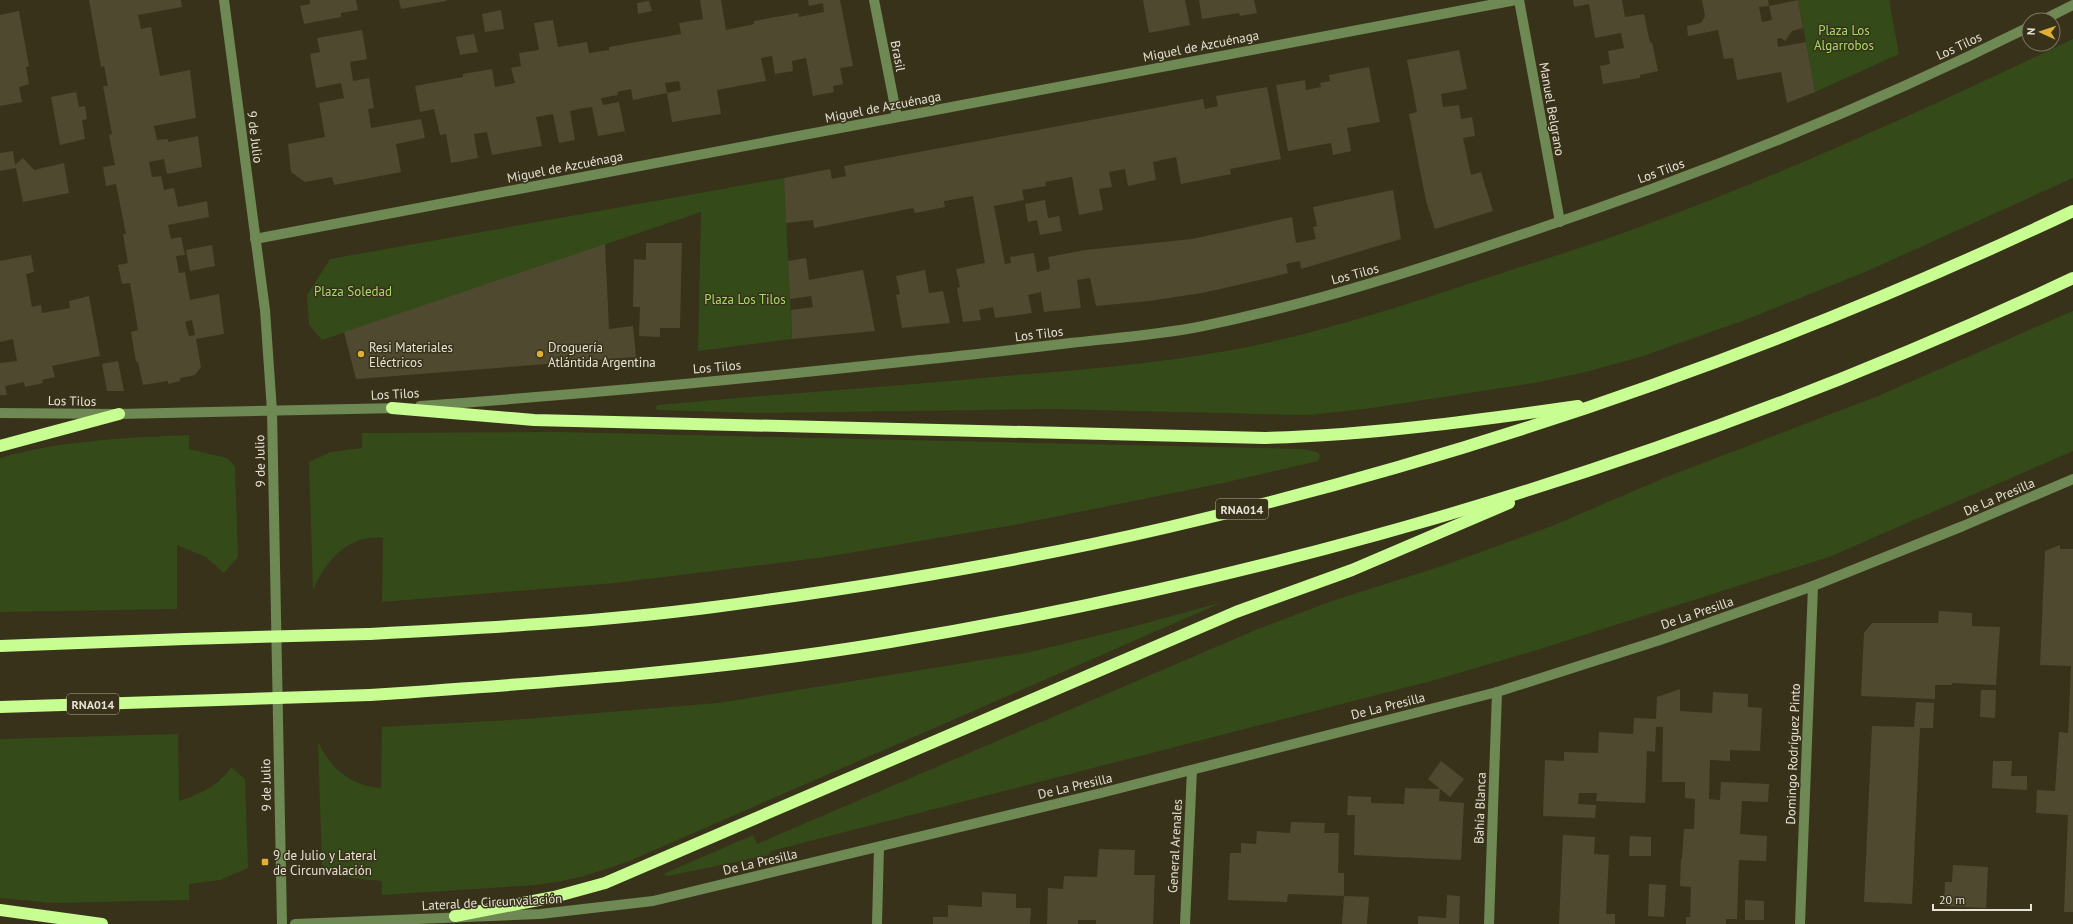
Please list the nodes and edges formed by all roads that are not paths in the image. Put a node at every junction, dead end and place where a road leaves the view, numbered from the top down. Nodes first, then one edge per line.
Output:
1 (224, 0) edge
2 (874, 0) edge
3 (1517, 0) edge
4 (2073, 5) edge
5 (2059, 12) edge
6 (2021, 31) edge
7 (897, 117) junction
8 (2073, 211) edge
9 (1560, 222) junction
10 (255, 239) junction
11 (2073, 278) edge
12 (1607, 401) junction
13 (392, 408) junction
14 (272, 411) junction
15 (0, 413) edge
16 (119, 414) junction
17 (0, 446) edge
18 (1569, 477) junction
19 (2073, 480) edge
20 (1813, 586) junction
21 (0, 646) edge
22 (1497, 692) junction
23 (0, 707) edge
24 (1192, 770) junction
25 (878, 847) junction
26 (690, 893) joint
27 (0, 910) edge
28 (455, 916) junction
29 (102, 924) edge
30 (282, 924) edge
31 (295, 924) edge
32 (877, 924) edge
33 (1185, 924) edge
34 (1489, 924) edge
35 (1800, 924) edge

1 - 10 street, 9 de Julio
2 - 7 street, Brasil
3 - 7 street, Miguel de Azcuénaga
3 - 9 street, Manuel Belgrano
4 - 5 street
6 - 9 street, Los Tilos
7 - 10 street, Miguel de Azcuénaga
8 - 12 highway, RNA014
9 - 13 street, Los Tilos
10 - 14 street, 9 de Julio
11 - 18 highway, RNA014
12 - 13 highway
12 - 21 highway, RNA014, bridge
13 - 14 street, Los Tilos
14 - 16 street, Los Tilos
14 - 30 street, 9 de Julio
15 - 16 street, Los Tilos
16 - 17 highway
18 - 23 highway, RNA014, bridge
18 - 28 highway
19 - 20 street, De La Presilla
20 - 22 street, De La Presilla
20 - 35 street, Domingo Rodríguez Pinto
22 - 24 street, De La Presilla
22 - 34 street, Bahía Blanca
24 - 25 street, De La Presilla
24 - 33 street, General Arenales
25 - 26 street, De La Presilla
25 - 32 street
26 - 28 street, Lateral de Circunvalación
27 - 29 highway
28 - 31 street, Lateral de Circunvalación

